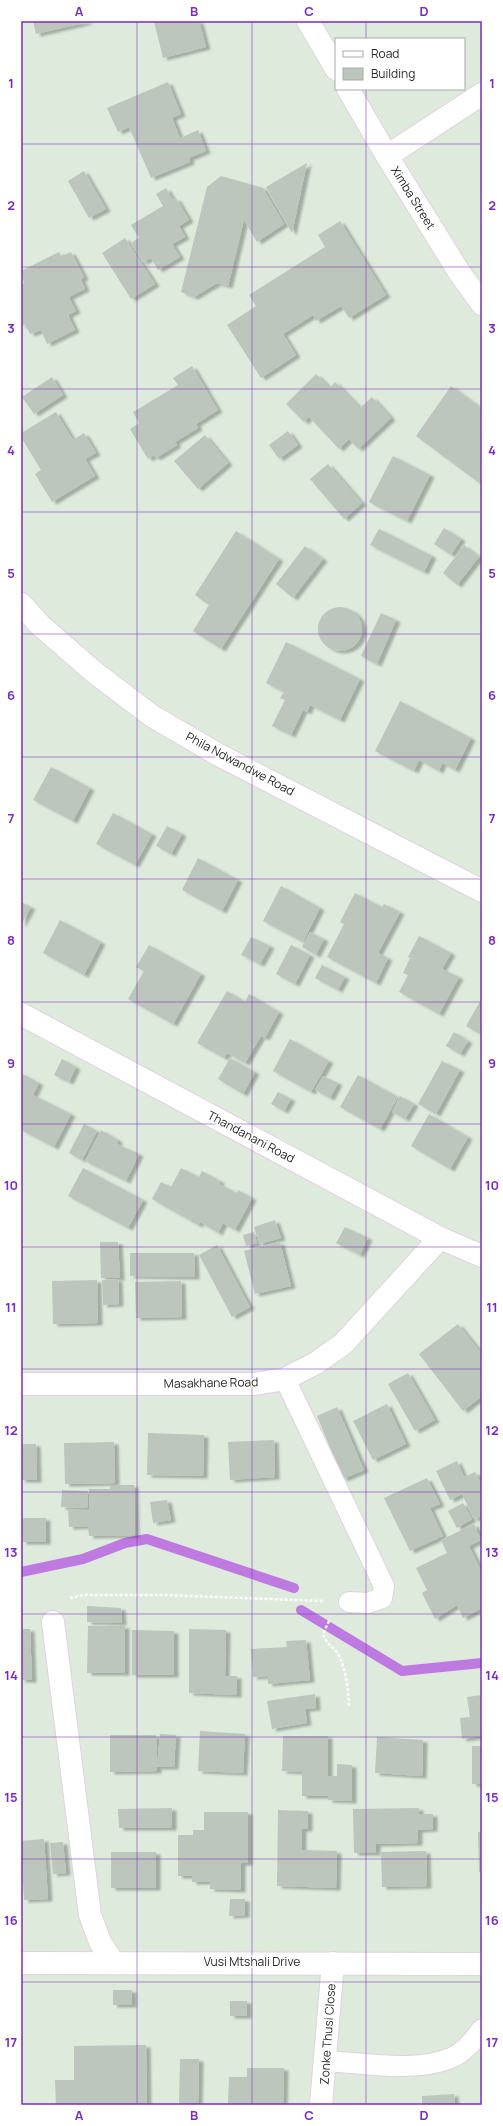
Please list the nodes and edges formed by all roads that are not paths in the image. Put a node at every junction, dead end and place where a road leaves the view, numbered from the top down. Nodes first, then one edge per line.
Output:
1 (308, 21) edge
2 (335, 67) edge
3 (349, 90) edge
4 (482, 94) edge
5 (387, 156) junction
6 (482, 304) edge
7 (21, 604) edge
8 (482, 890) edge
9 (21, 1014) edge
10 (440, 1238) junction
11 (482, 1256) edge
12 (285, 1379) junction
13 (21, 1384) edge
14 (349, 1602) dead end
15 (53, 1622) road end
16 (113, 1962) junction
17 (21, 1963) edge
18 (333, 1963) junction
19 (482, 1964) edge
20 (482, 2029) edge
21 (326, 2061) junction
22 (322, 2105) edge

1 - 2 street
3 - 5 street, Ximba Street
4 - 5 street
5 - 6 street, Ximba Street
7 - 8 street, Phila Ndwandwe Road
9 - 10 street, Thandanani Road
10 - 11 street, Thandanani Road
10 - 12 street, Masakhane Road
12 - 13 street, Masakhane Road
12 - 14 lane
15 - 16 street
16 - 17 street, Vusi Mtshali Drive
16 - 18 street, Vusi Mtshali Drive
18 - 19 street, Vusi Mtshali Drive
18 - 21 street, Zonke Thusi Close
20 - 21 lane
21 - 22 street, Zonke Thusi Close

